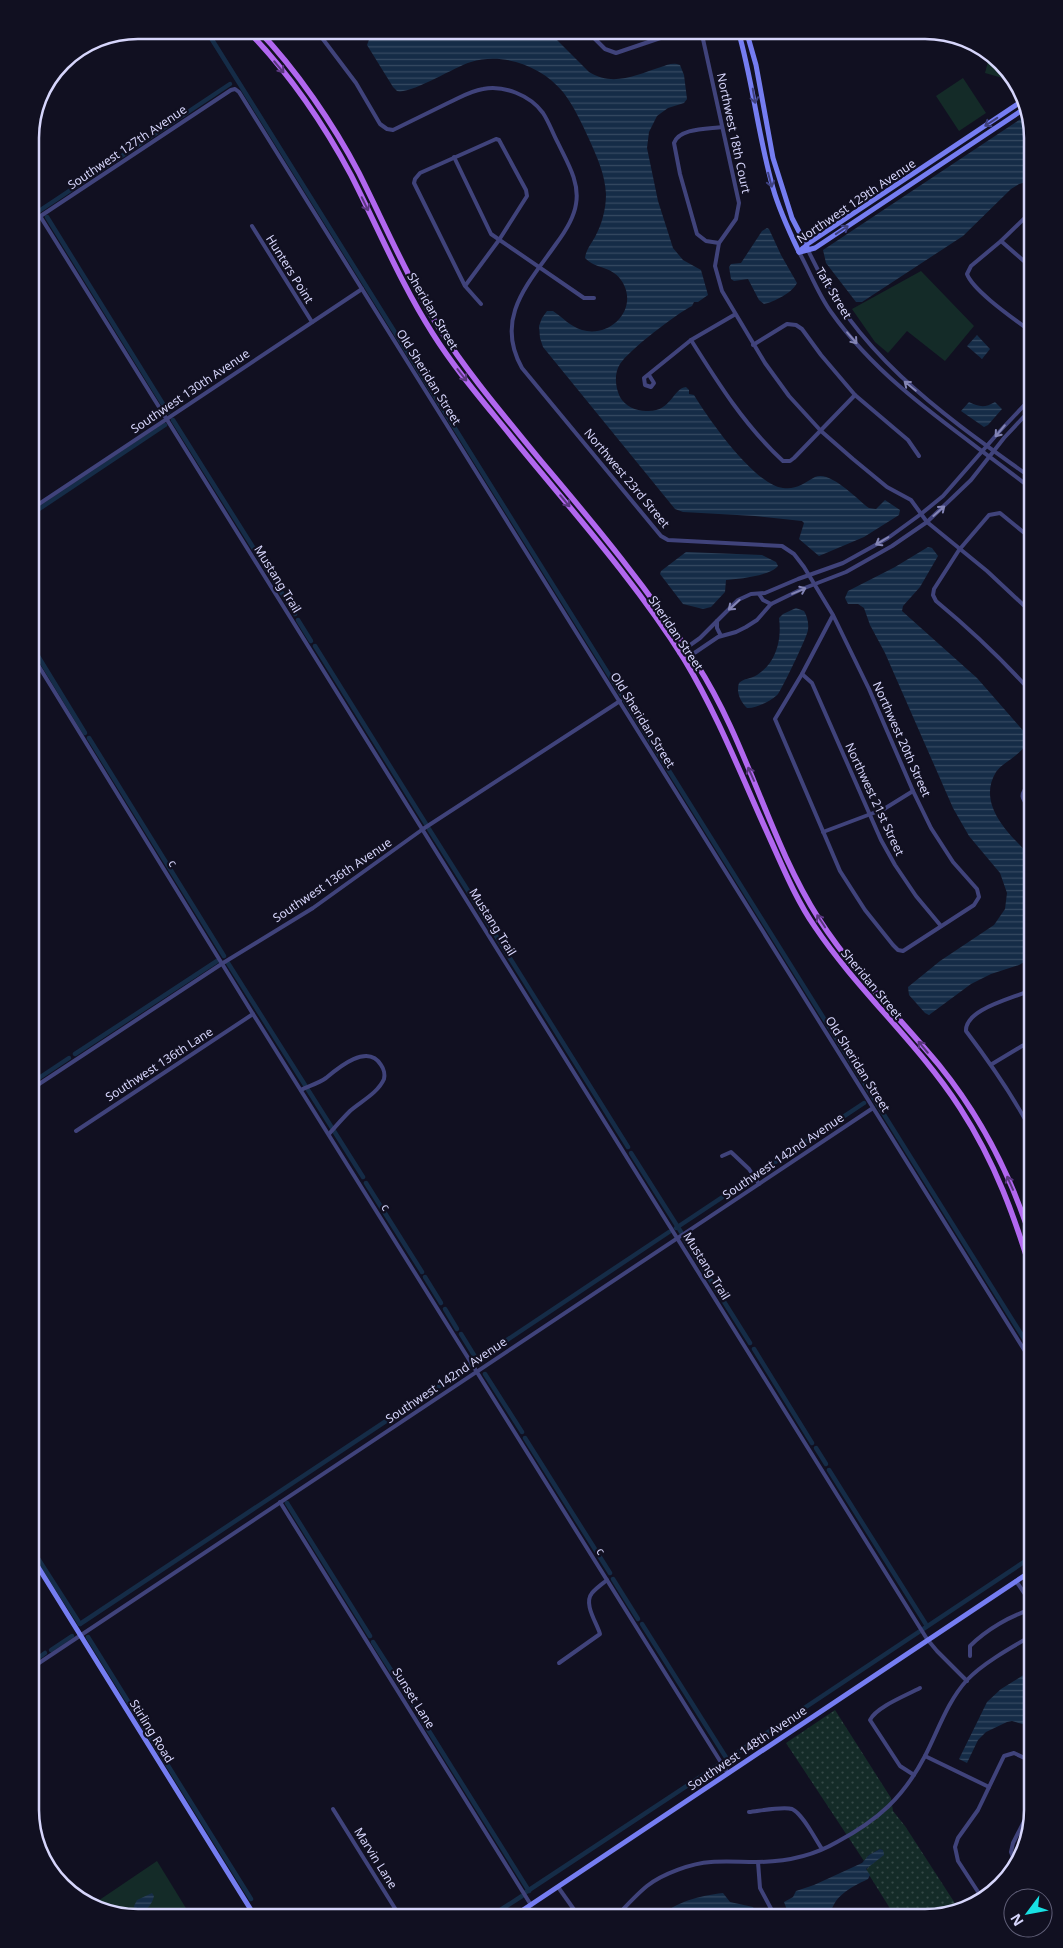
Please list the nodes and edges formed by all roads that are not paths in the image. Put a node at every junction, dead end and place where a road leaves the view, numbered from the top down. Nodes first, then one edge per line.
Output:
1 (255, 39) edge
2 (266, 39) edge
3 (323, 39) edge
4 (595, 39) edge
5 (657, 39) edge
6 (703, 39) edge
7 (740, 39) edge
8 (749, 39) edge
9 (235, 89) joint
10 (1018, 104) edge
11 (1020, 111) edge
12 (722, 127) junction
13 (767, 131) junction
14 (760, 133) junction
15 (956, 145) junction
16 (965, 148) junction
17 (454, 157) junction
18 (40, 216) joint
19 (1024, 219) edge
20 (252, 226) dead end
21 (499, 240) junction
22 (1001, 241) junction
23 (719, 243) junction
24 (807, 247) junction
25 (799, 252) junction
26 (1024, 261) edge
27 (539, 268) junction
28 (465, 286) junction
29 (362, 289) junction
30 (594, 298) dead end
31 (481, 304) dead end
32 (840, 306) junction
33 (831, 312) junction
34 (734, 315) junction
35 (312, 322) junction
36 (1024, 326) edge
37 (691, 340) junction
38 (753, 345) junction
39 (887, 364) junction
40 (882, 370) junction
41 (649, 375) dead end
42 (855, 395) junction
43 (931, 403) junction
44 (1024, 406) edge
45 (926, 410) junction
46 (1024, 417) edge
47 (166, 419) junction
48 (821, 431) junction
49 (988, 446) junction
50 (994, 451) junction
51 (983, 452) junction
52 (919, 456) dead end
53 (989, 456) junction
54 (1024, 473) edge
55 (1024, 483) edge
56 (39, 504) edge
57 (921, 514) junction
58 (926, 522) junction
59 (1024, 533) edge
60 (959, 550) junction
61 (809, 575) junction
62 (814, 584) junction
63 (759, 594) junction
64 (772, 604) junction
65 (1024, 606) edge
66 (833, 616) junction
67 (717, 621) junction
68 (722, 636) junction
69 (686, 648) junction
70 (679, 652) junction
71 (691, 655) junction
72 (684, 660) junction
73 (39, 667) edge
74 (802, 674) junction
75 (1024, 684) edge
76 (620, 701) junction
77 (1024, 789) edge
78 (913, 791) junction
79 (1024, 802) edge
80 (870, 814) junction
81 (423, 829) junction
82 (823, 832) junction
83 (941, 926) junction
84 (222, 963) junction
85 (1024, 992) edge
86 (253, 1014) junction
87 (1024, 1045) edge
88 (992, 1064) junction
89 (39, 1084) edge
90 (305, 1088) junction
91 (873, 1108) junction
92 (1024, 1118) edge
93 (76, 1131) dead end
94 (330, 1134) junction
95 (722, 1156) dead end
96 (759, 1184) junction
97 (1024, 1220) edge
98 (678, 1238) junction
99 (1024, 1250) edge
100 (1024, 1350) edge
101 (477, 1371) junction
102 (280, 1502) junction
103 (39, 1568) edge
104 (1024, 1576) edge
105 (607, 1580) junction
106 (1016, 1581) junction
107 (1024, 1593) edge
108 (1024, 1612) edge
109 (81, 1636) junction
110 (928, 1639) junction
111 (1024, 1641) edge
112 (970, 1656) dead end
113 (39, 1663) edge
114 (559, 1663) dead end
115 (967, 1681) junction
116 (920, 1688) dead end
117 (925, 1756) junction
118 (1024, 1758) edge
119 (727, 1772) junction
120 (914, 1775) junction
121 (989, 1787) junction
122 (333, 1810) dead end
123 (749, 1812) dead end
124 (1022, 1829) edge
125 (822, 1849) junction
126 (1013, 1856) edge
127 (758, 1862) junction
128 (558, 1887) junction
129 (979, 1893) edge
130 (531, 1905) junction
131 (250, 1909) edge
132 (396, 1909) edge
133 (525, 1909) edge
134 (574, 1909) edge
135 (624, 1909) edge
136 (771, 1909) edge

1 -> 70 main road, Sheridan Street
2 - 69 main road, Sheridan Street
3 - 27 street
4 - 5 street
6 - 12 street, Northwest 18th Court
7 -> 14 street, Taft Street
8 - 13 street, Taft Street
9 - 18 street, Southwest 127th Avenue
9 - 29 street, Old Sheridan Street
10 -> 15 street, Northwest 129th Avenue
11 - 16 street, Northwest 129th Avenue
12 - 23 street, Northwest 18th Court
12 - 23 street
13 - 14 street
13 - 24 street, Taft Street
14 -> 25 street, Taft Street
15 - 16 street
15 - 24 street, Northwest 129th Avenue
24 -> 16 street, Northwest 129th Avenue
17 - 21 street
17 - 21 street
17 - 28 street
18 - 47 street, Mustang Trail
19 - 22 street
20 - 35 street, Hunters Point
21 - 27 street
21 - 28 street
22 - 26 street
22 - 36 street
23 - 34 street, Northwest 18th Court
24 - 25 street, Northwest 129th Avenue
24 - 32 street, Taft Street
25 - 33 street, Taft Street
27 - 30 street
27 - 61 street, Northwest 23rd Street
28 - 31 street
29 - 35 street, Southwest 130th Avenue
29 - 76 street, Old Sheridan Street
32 - 33 street
32 - 39 street, Taft Street
33 -> 40 street, Taft Street
34 - 37 street
34 - 38 street, Northwest 18th Court
35 - 47 street, Southwest 130th Avenue
37 - 41 street
37 - 48 street
38 - 42 street
38 - 48 street, Northwest 18th Court
39 - 40 street
43 -> 39 street, Taft Street
40 - 45 street, Taft Street
42 - 48 street
42 - 52 street
43 - 45 street
43 - 49 street, Taft Street
44 -> 49 street
45 - 51 street, Taft Street
46 - 50 street
47 - 56 street, Southwest 130th Avenue
47 - 81 street, Mustang Trail
48 - 57 street, Northwest 18th Court
49 - 50 street, Taft Street
49 - 51 street
50 - 53 street
50 - 54 street, Taft Street
51 - 53 street, Taft Street
51 - 57 street
53 - 55 street, Taft Street
58 -> 53 street
57 - 58 street, Northwest 18th Court
57 -> 61 street
58 - 60 street, Northwest 18th Court
58 - 62 street
59 - 60 street
60 - 65 street, Northwest 18th Court
60 - 75 street
61 - 62 street, Northwest 23rd Street
61 - 63 street
64 -> 62 street
62 - 66 street, Northwest 20th Street
63 - 64 street
63 -> 67 street
64 - 68 street
66 - 74 street
66 - 78 street, Northwest 20th Street
67 - 68 street
67 - 69 street
68 - 71 street
69 - 70 street
69 - 71 main road, Sheridan Street
70 - 72 main road, Sheridan Street
71 - 72 street
97 -> 71 main road, Sheridan Street
72 - 99 main road, Sheridan Street
73 - 84 street, c
74 - 80 street, Northwest 21st Street
74 - 82 street
76 - 81 street, Southwest 136th Avenue
76 - 91 street, Old Sheridan Street
77 - 79 street
78 - 80 street
78 - 83 street, Northwest 20th Street
80 - 82 street
80 - 83 street, Northwest 21st Street
81 - 84 street, Southwest 136th Avenue
81 - 98 street, Mustang Trail
82 - 83 street
84 - 86 street, c
84 - 89 street, Southwest 136th Avenue
85 - 88 street
86 - 90 street, c
86 - 93 street, Southwest 136th Lane
87 - 88 street
88 - 92 street
90 - 94 street, c
90 - 94 street
91 - 96 street, Southwest 142nd Avenue
91 - 100 street, Old Sheridan Street
94 - 101 street, c
95 - 96 street
96 - 98 street, Southwest 142nd Avenue
98 - 101 street, Southwest 142nd Avenue
98 - 110 street, Mustang Trail
101 - 102 street, Southwest 142nd Avenue
101 - 105 street, c
102 - 109 street, Southwest 142nd Avenue
102 - 130 street, Sunset Lane
103 - 109 street, Stirling Road
104 - 106 street, Southwest 148th Avenue
105 - 114 street
105 - 119 street, c
106 - 107 street
106 - 110 street, Southwest 148th Avenue
108 - 112 street
109 - 113 street, Southwest 142nd Avenue
109 - 131 street, Stirling Road
110 - 115 street, Mustang Trail
110 - 119 street, Southwest 148th Avenue
111 - 115 street
115 - 117 street
116 - 120 street
117 - 120 street
117 - 121 street
118 - 121 street
119 - 128 street, Southwest 148th Avenue
120 - 125 street
121 - 129 street
122 - 132 street, Marvin Lane
123 - 125 street
124 - 126 street
125 - 127 street
127 - 135 street
127 - 136 street
128 - 130 street, Southwest 148th Avenue
128 - 134 street
130 - 133 street, Southwest 148th Avenue

